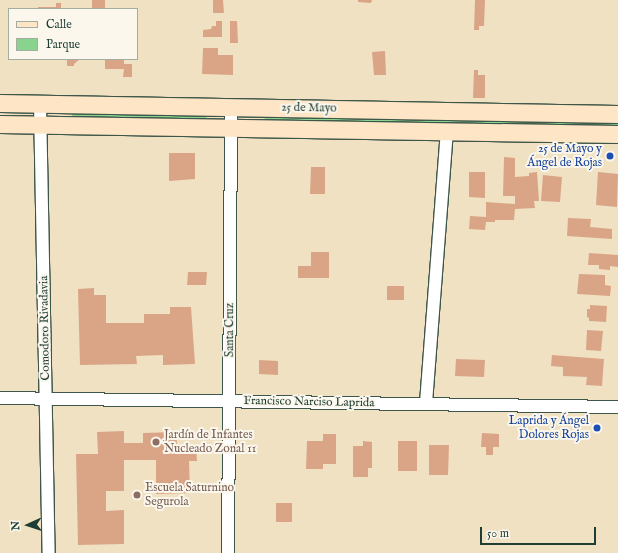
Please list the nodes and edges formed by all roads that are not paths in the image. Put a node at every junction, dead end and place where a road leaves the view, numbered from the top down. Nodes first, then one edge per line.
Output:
1 (0, 103) edge
2 (40, 104) junction
3 (231, 107) junction
4 (618, 114) edge
5 (0, 124) edge
6 (41, 124) junction
7 (231, 127) junction
8 (447, 131) junction
9 (618, 134) edge
10 (0, 398) edge
11 (46, 398) junction
12 (229, 401) junction
13 (426, 403) junction
14 (618, 407) edge
15 (49, 553) edge
16 (228, 553) edge

1 - 2 street, 25 de Mayo
2 - 3 street, 25 de Mayo
2 - 6 street, Comodoro Rivadavia
3 - 4 street, 25 de Mayo
3 - 7 street, Santa Cruz
5 - 6 street, 25 de Mayo
6 - 7 street, 25 de Mayo
6 - 11 street, Comodoro Rivadavia
7 - 8 street, 25 de Mayo
7 - 12 street, Santa Cruz
8 - 9 street, 25 de Mayo
8 - 13 street
10 - 11 street, Francisco Narciso Laprida
11 - 12 street, Francisco Narciso Laprida
11 - 15 street, Comodoro Rivadavia
12 - 13 street, Francisco Narciso Laprida
12 - 16 street, Santa Cruz
13 - 14 street, Francisco Narciso Laprida

